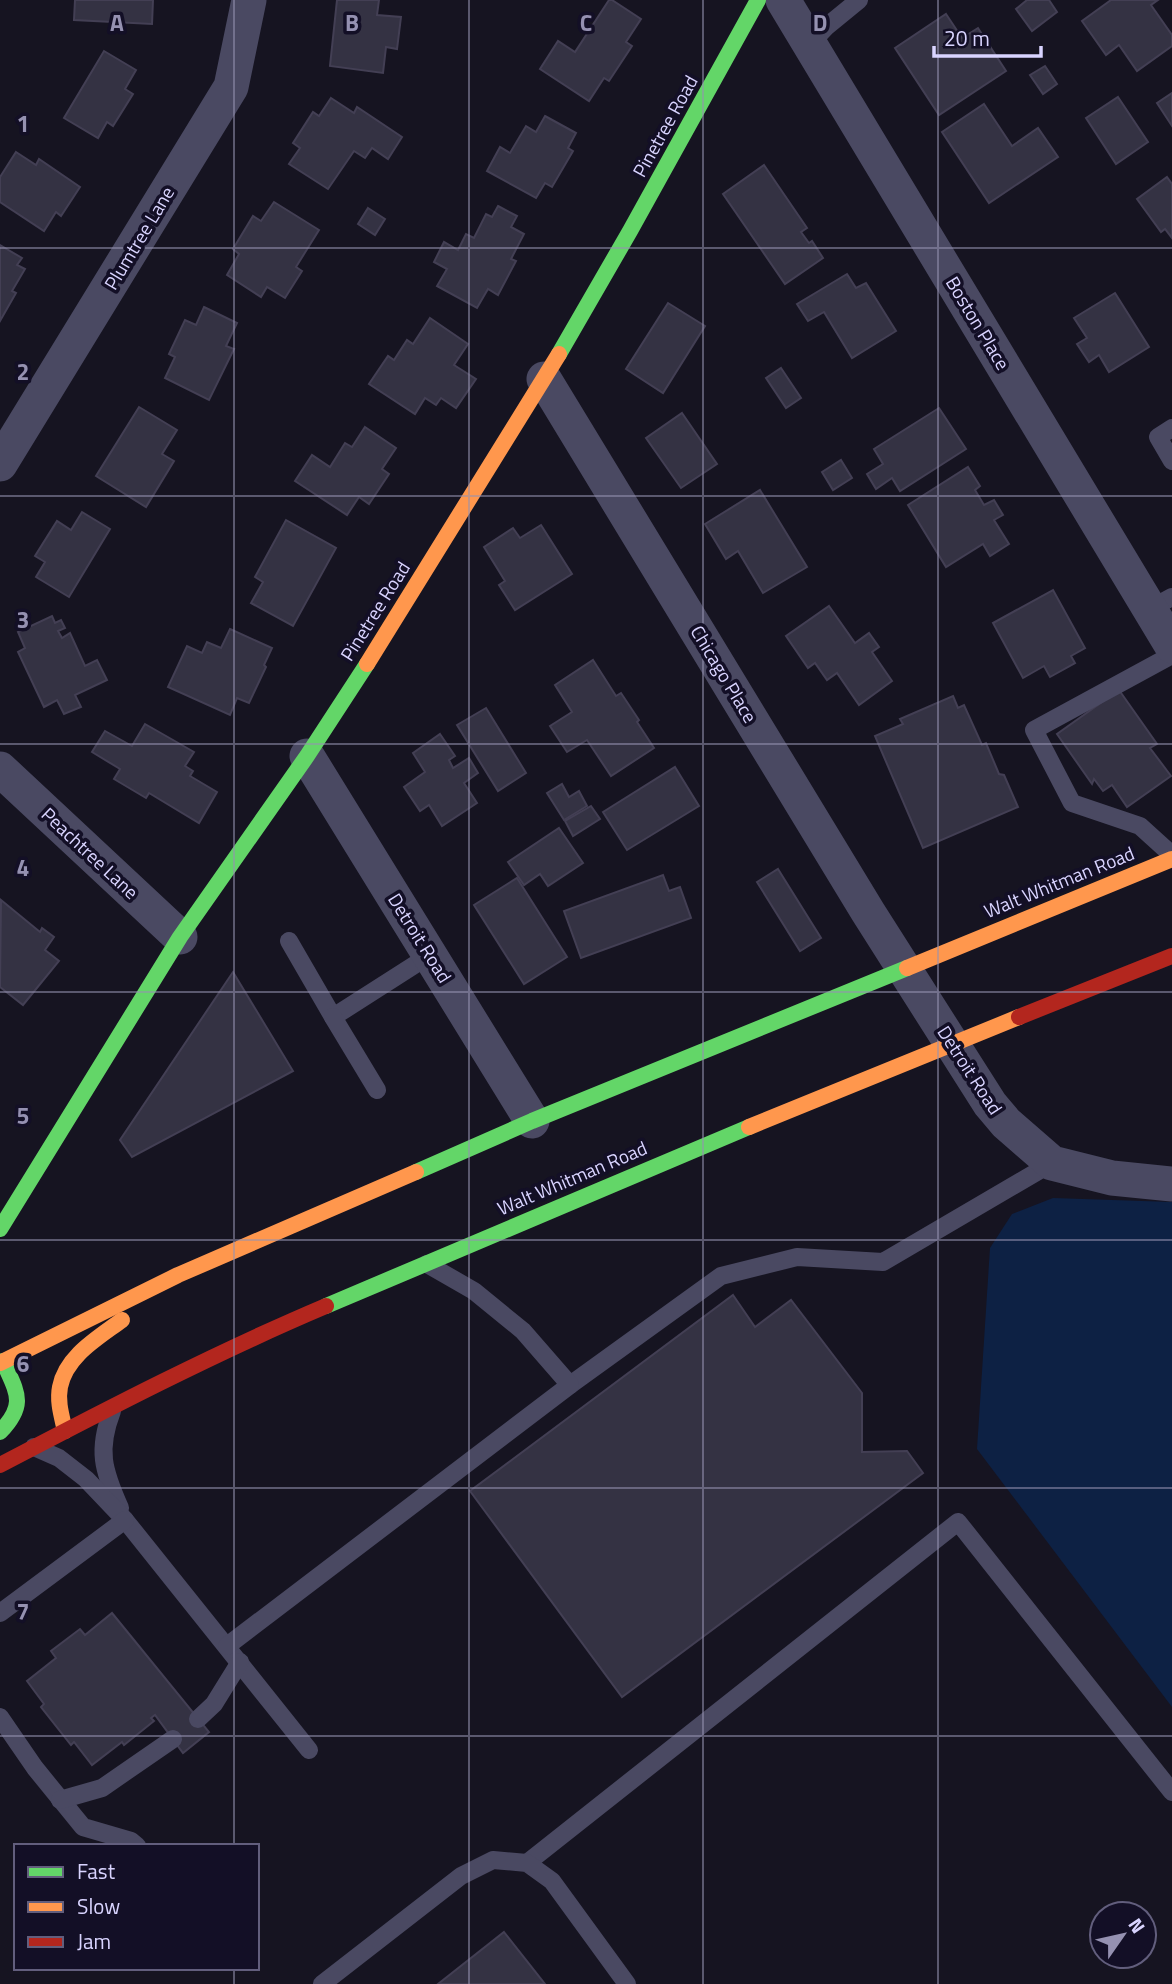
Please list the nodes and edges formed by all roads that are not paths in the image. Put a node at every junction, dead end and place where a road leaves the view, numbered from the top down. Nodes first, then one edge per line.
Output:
1 (248, 0) edge
2 (758, 0) edge
3 (783, 0) edge
4 (859, 0) edge
5 (810, 44) junction
6 (544, 379) junction
7 (1172, 428) edge
8 (1172, 461) edge
9 (0, 464) edge
10 (1161, 603) edge
11 (1172, 646) edge
12 (1172, 654) edge
13 (307, 756) junction
14 (0, 769) edge
15 (1172, 857) edge
16 (180, 937) junction
17 (289, 941) dead end
18 (430, 955) junction
19 (1172, 956) edge
20 (905, 969) junction
21 (333, 1017) junction
22 (952, 1043) junction
23 (376, 1090) dead end
24 (532, 1121) junction
25 (1052, 1163) junction
26 (1172, 1184) edge
27 (0, 1229) edge
28 (426, 1263) junction
29 (177, 1275) junction
30 (1, 1361) edge
31 (570, 1385) junction
32 (115, 1405) junction
33 (65, 1431) junction
34 (0, 1432) edge
35 (34, 1447) junction
36 (0, 1465) edge
37 (125, 1520) junction
38 (0, 1613) edge
39 (227, 1646) junction
40 (240, 1662) junction
41 (0, 1717) edge
42 (198, 1719) dead end
43 (173, 1739) dead end
44 (309, 1750) dead end
45 (1172, 1792) edge
46 (60, 1800) junction
47 (135, 1844) edge
48 (527, 1863) junction
49 (322, 1984) edge
50 (627, 1984) edge

1 - 9 street, Plumtree Lane
2 - 6 main road, Pinetree Road
3 - 5 street, Boston Place
4 - 5 lane
5 - 10 street, Boston Place
6 - 13 main road, Pinetree Road
6 - 20 street, Chicago Place
7 - 8 lane
10 - 11 street, Boston Place
12 - 15 lane
13 - 16 main road, Pinetree Road
13 - 18 street, Detroit Road
14 - 16 street, Peachtree Lane
15 - 20 main road, Walt Whitman Road
16 - 27 main road, Pinetree Road
17 - 21 lane
18 - 21 lane
18 - 24 street, Detroit Road
19 - 22 main road, Walt Whitman Road
20 - 22 street, Detroit Road
20 - 24 main road, Walt Whitman Road
21 - 23 lane
22 - 25 street, Detroit Road
22 - 28 main road, Walt Whitman Road
24 - 29 main road, Walt Whitman Road
25 - 26 street, Detroit Road
25 - 31 lane
28 - 31 lane
28 - 32 main road, Walt Whitman Road
29 - 30 main road, Walt Whitman Road
29 - 33 main road
30 - 34 main road
31 - 39 lane
32 - 33 main road, Walt Whitman Road
32 - 37 lane
33 - 35 main road, Walt Whitman Road
35 - 36 main road, Walt Whitman Road
35 - 37 lane
37 - 38 lane
37 - 39 lane
39 - 40 lane
40 - 42 lane
40 - 44 lane
41 - 46 lane
43 - 46 lane
45 - 48 lane
46 - 47 lane
48 - 49 lane
48 - 50 lane

